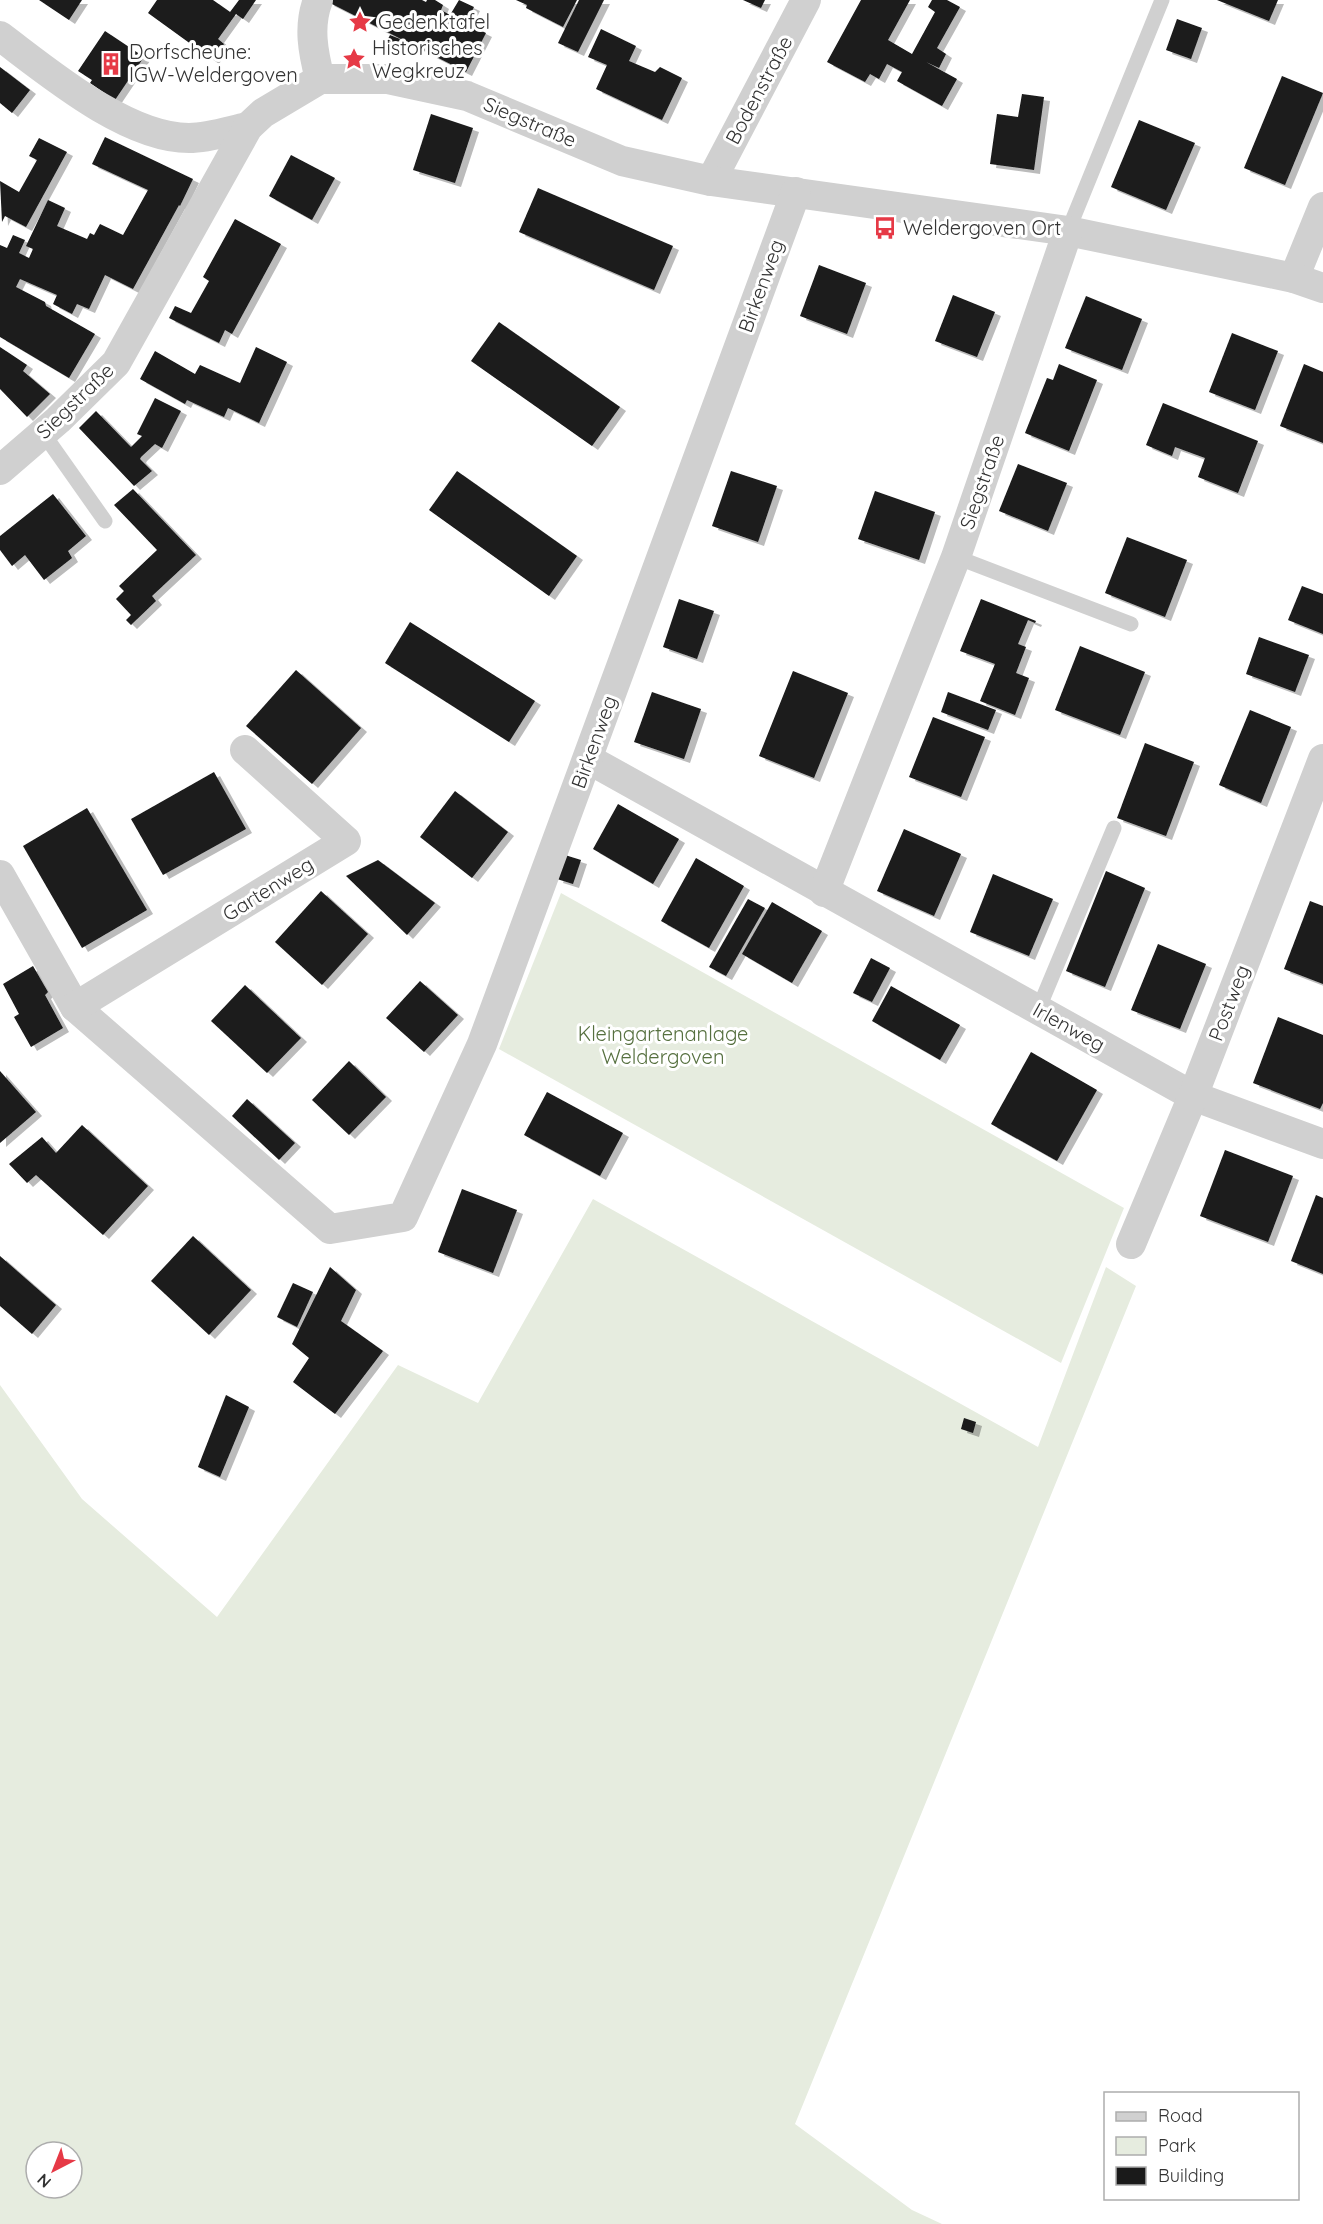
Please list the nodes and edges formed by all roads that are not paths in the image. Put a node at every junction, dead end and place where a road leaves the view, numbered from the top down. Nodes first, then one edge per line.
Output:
1 (318, 0) edge
2 (806, 0) edge
3 (1162, 0) edge
4 (0, 36) edge
5 (320, 79) junction
6 (248, 127) junction
7 (711, 181) junction
8 (796, 192) junction
9 (1323, 207) edge
10 (1068, 231) junction
11 (1294, 278) junction
12 (1323, 288) edge
13 (43, 433) junction
14 (0, 470) edge
15 (105, 521) dead end
16 (956, 557) junction
17 (1131, 624) dead end
18 (245, 750) dead end
19 (588, 759) junction
20 (1323, 759) edge
21 (1114, 828) dead end
22 (0, 875) edge
23 (824, 892) junction
24 (75, 1007) junction
25 (1038, 1010) junction
26 (1193, 1096) junction
27 (1323, 1144) edge
28 (1131, 1245) dead end

1 - 5 street
2 - 7 street, Bodenstraße
3 - 10 lane
4 - 6 street
5 - 6 street, Siegstraße
5 - 7 street, Siegstraße
6 - 13 street, Siegstraße
7 - 8 street, Siegstraße
8 - 10 street, Siegstraße
8 - 19 street, Birkenweg
9 - 11 street
10 - 11 street, Siegstraße
10 - 16 street, Siegstraße
11 - 12 street, Siegstraße
13 - 14 street, Siegstraße
13 - 15 lane
16 - 17 lane
16 - 23 street
18 - 24 street, Gartenweg
19 - 23 street, Irlenweg
19 - 24 street, Birkenweg
20 - 26 street, Postweg
21 - 25 lane
22 - 24 street
23 - 25 street, Irlenweg
25 - 26 street, Irlenweg
26 - 27 street, Irlenweg
26 - 28 street, Postweg

